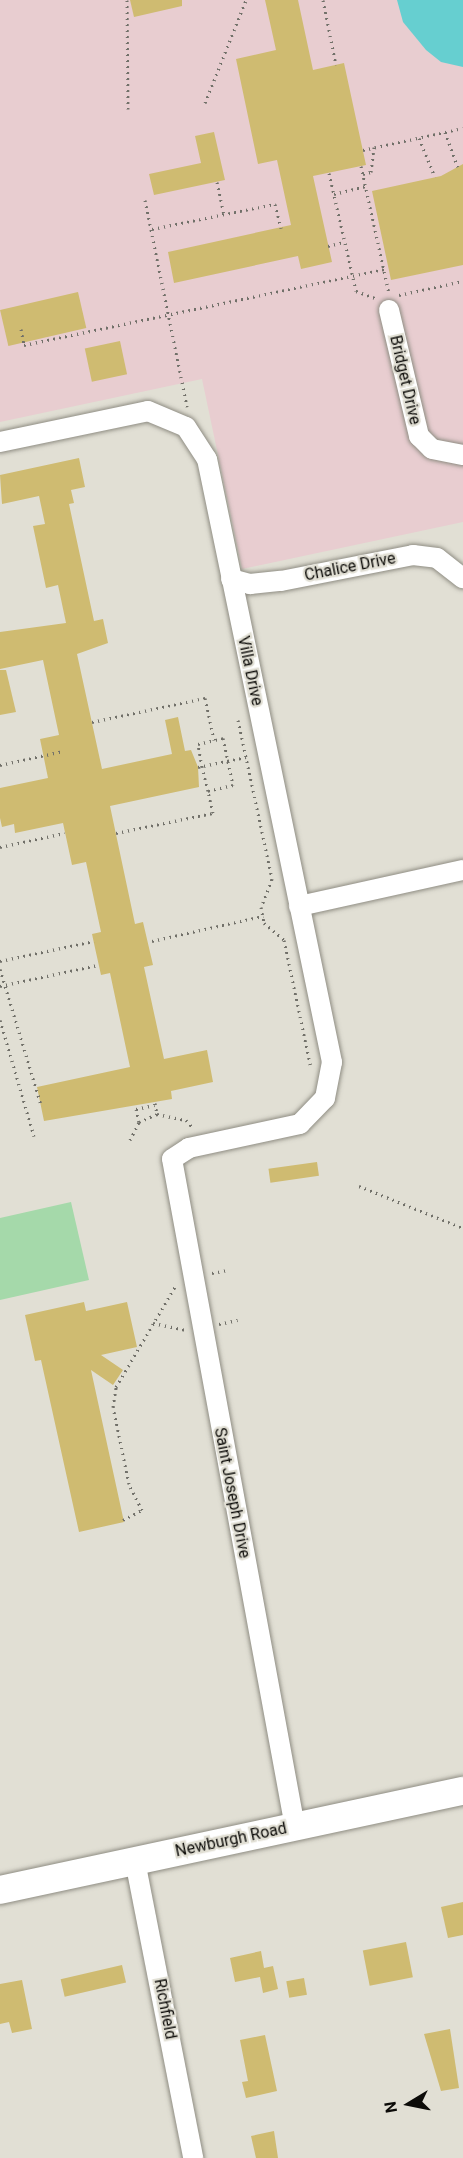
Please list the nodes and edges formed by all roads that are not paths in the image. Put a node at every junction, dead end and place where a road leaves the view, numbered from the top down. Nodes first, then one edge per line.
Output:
1 (390, 303) road end
2 (0, 442) edge
3 (463, 455) edge
4 (463, 578) edge
5 (231, 579) junction
6 (463, 870) edge
7 (299, 906) junction
8 (172, 1159) joint
9 (463, 1791) edge
10 (295, 1827) junction
11 (135, 1861) junction
12 (0, 1890) edge
13 (193, 2158) edge

1 - 3 street, Bridget Drive
2 - 5 street, Villa Drive
4 - 5 street, Chalice Drive
5 - 7 street, Villa Drive
6 - 7 street
7 - 8 street, Villa Drive
8 - 10 street, Saint Joseph Drive
9 - 10 main road, Newburgh Road
10 - 11 main road, Newburgh Road
11 - 12 main road, Newburgh Road
11 - 13 street, Richfield

